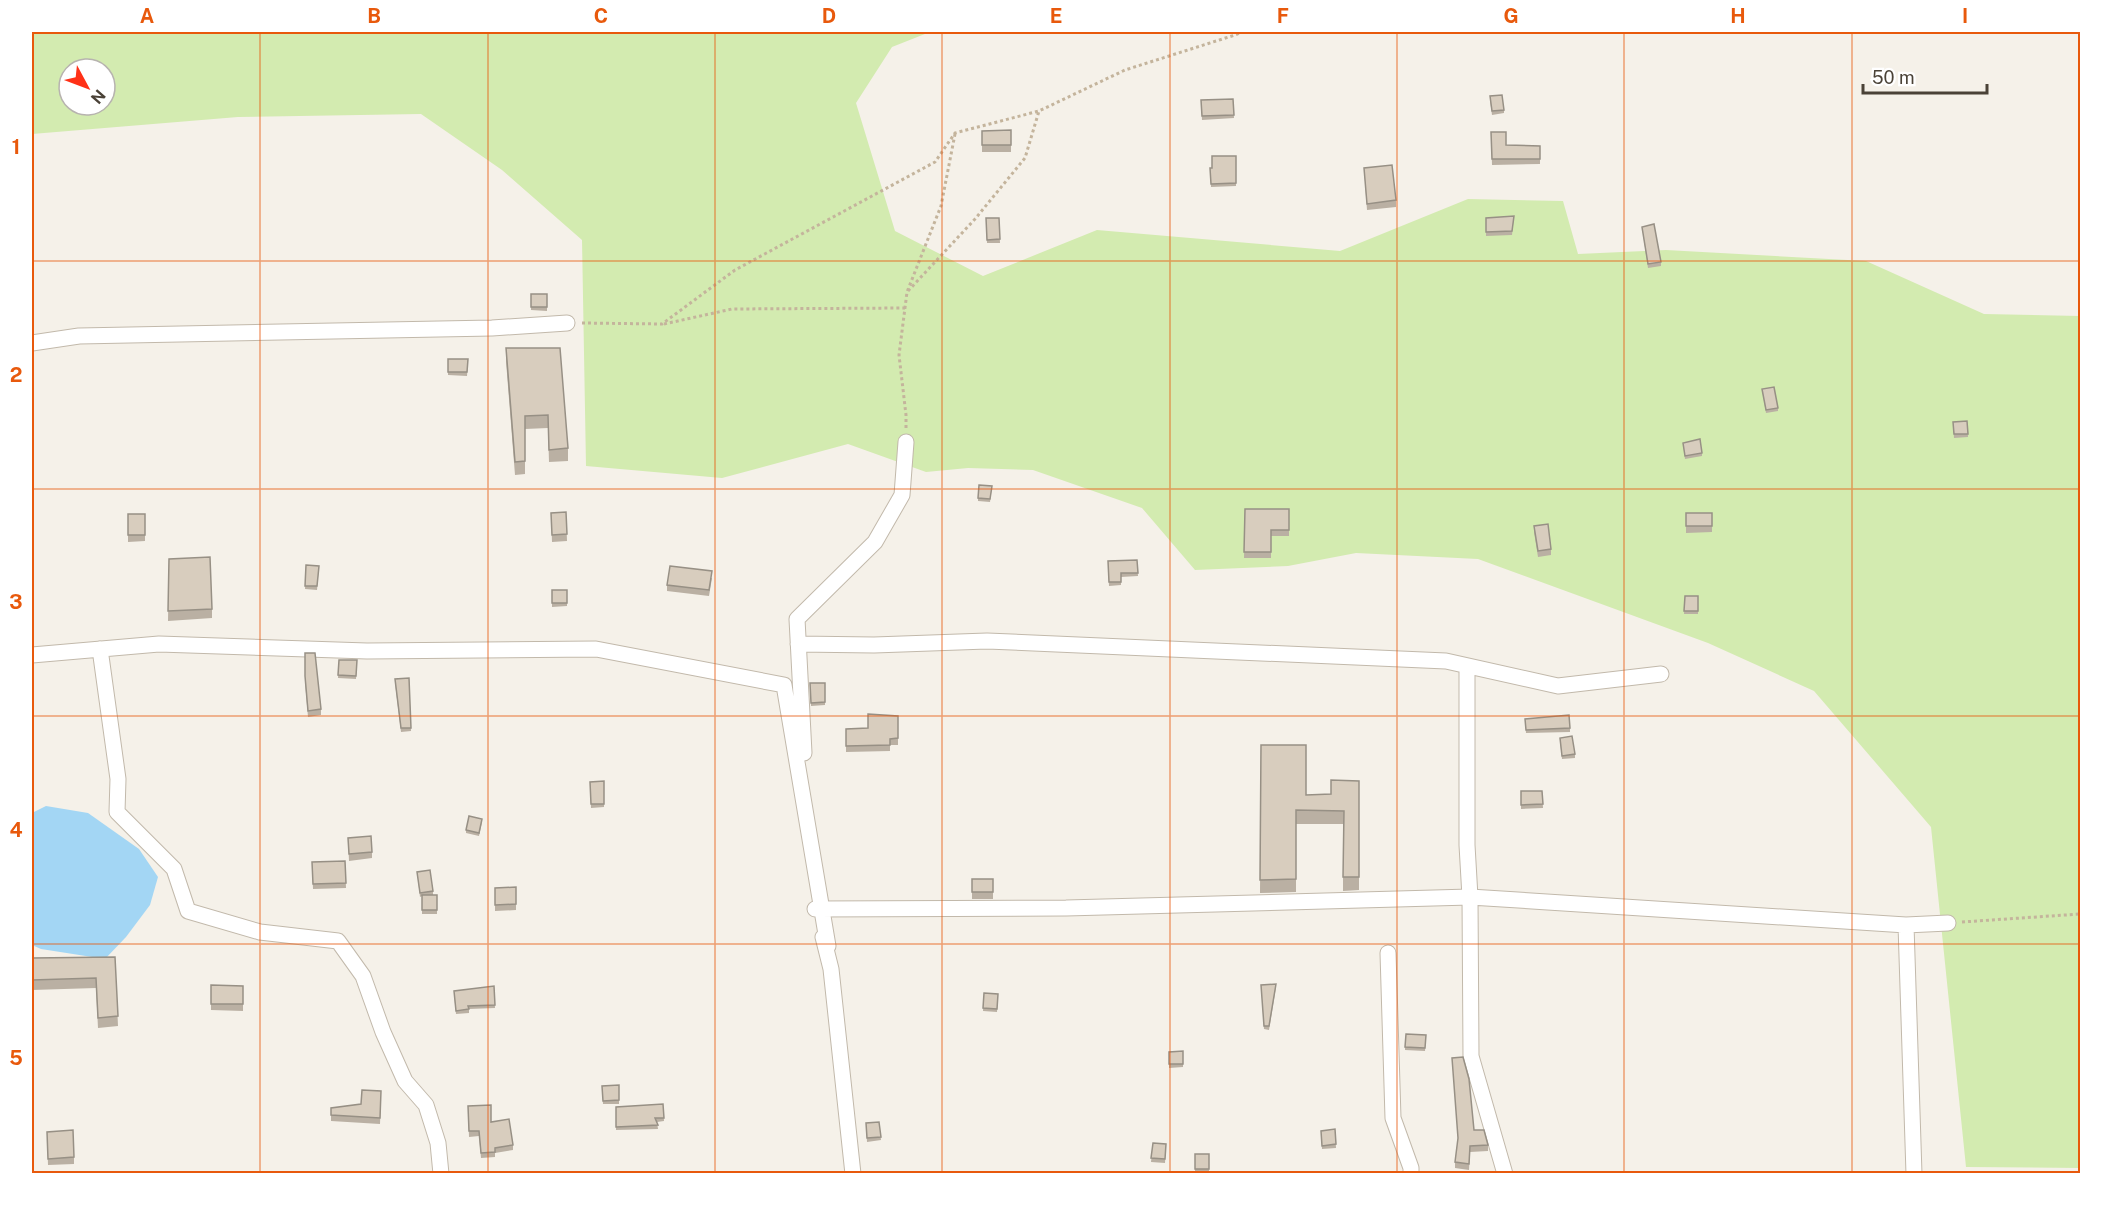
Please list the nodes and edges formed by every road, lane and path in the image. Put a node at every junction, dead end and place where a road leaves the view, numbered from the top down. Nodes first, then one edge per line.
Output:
1 (1242, 32) edge
2 (1039, 111) junction
3 (955, 133) junction
4 (907, 292) junction
5 (905, 308) junction
6 (567, 323) joint
7 (662, 324) junction
8 (32, 343) edge
9 (906, 442) joint
10 (798, 644) junction
11 (100, 649) junction
12 (32, 654) edge
13 (1467, 666) junction
14 (1661, 674) dead end
15 (1470, 897) junction
16 (815, 909) junction
17 (2080, 914) edge
18 (1948, 923) joint
19 (1906, 925) junction
20 (828, 946) dead end
21 (1388, 953) dead end
22 (441, 1173) edge
23 (853, 1173) edge
24 (1411, 1173) edge
25 (1505, 1173) edge
26 (1914, 1173) edge

1 - 2 path
2 - 3 path
2 - 4 path
3 - 4 path
3 - 7 path
4 - 5 path
5 - 7 path
5 - 9 path
6 - 7 path
6 - 8 street
9 - 10 street
10 - 13 street
10 - 16 street
11 - 12 street
11 - 20 street
11 - 22 street
13 - 14 street
13 - 15 street
15 - 16 street
15 - 19 street
15 - 25 street
16 - 23 street
17 - 18 path
18 - 19 street
19 - 26 street
21 - 24 street

